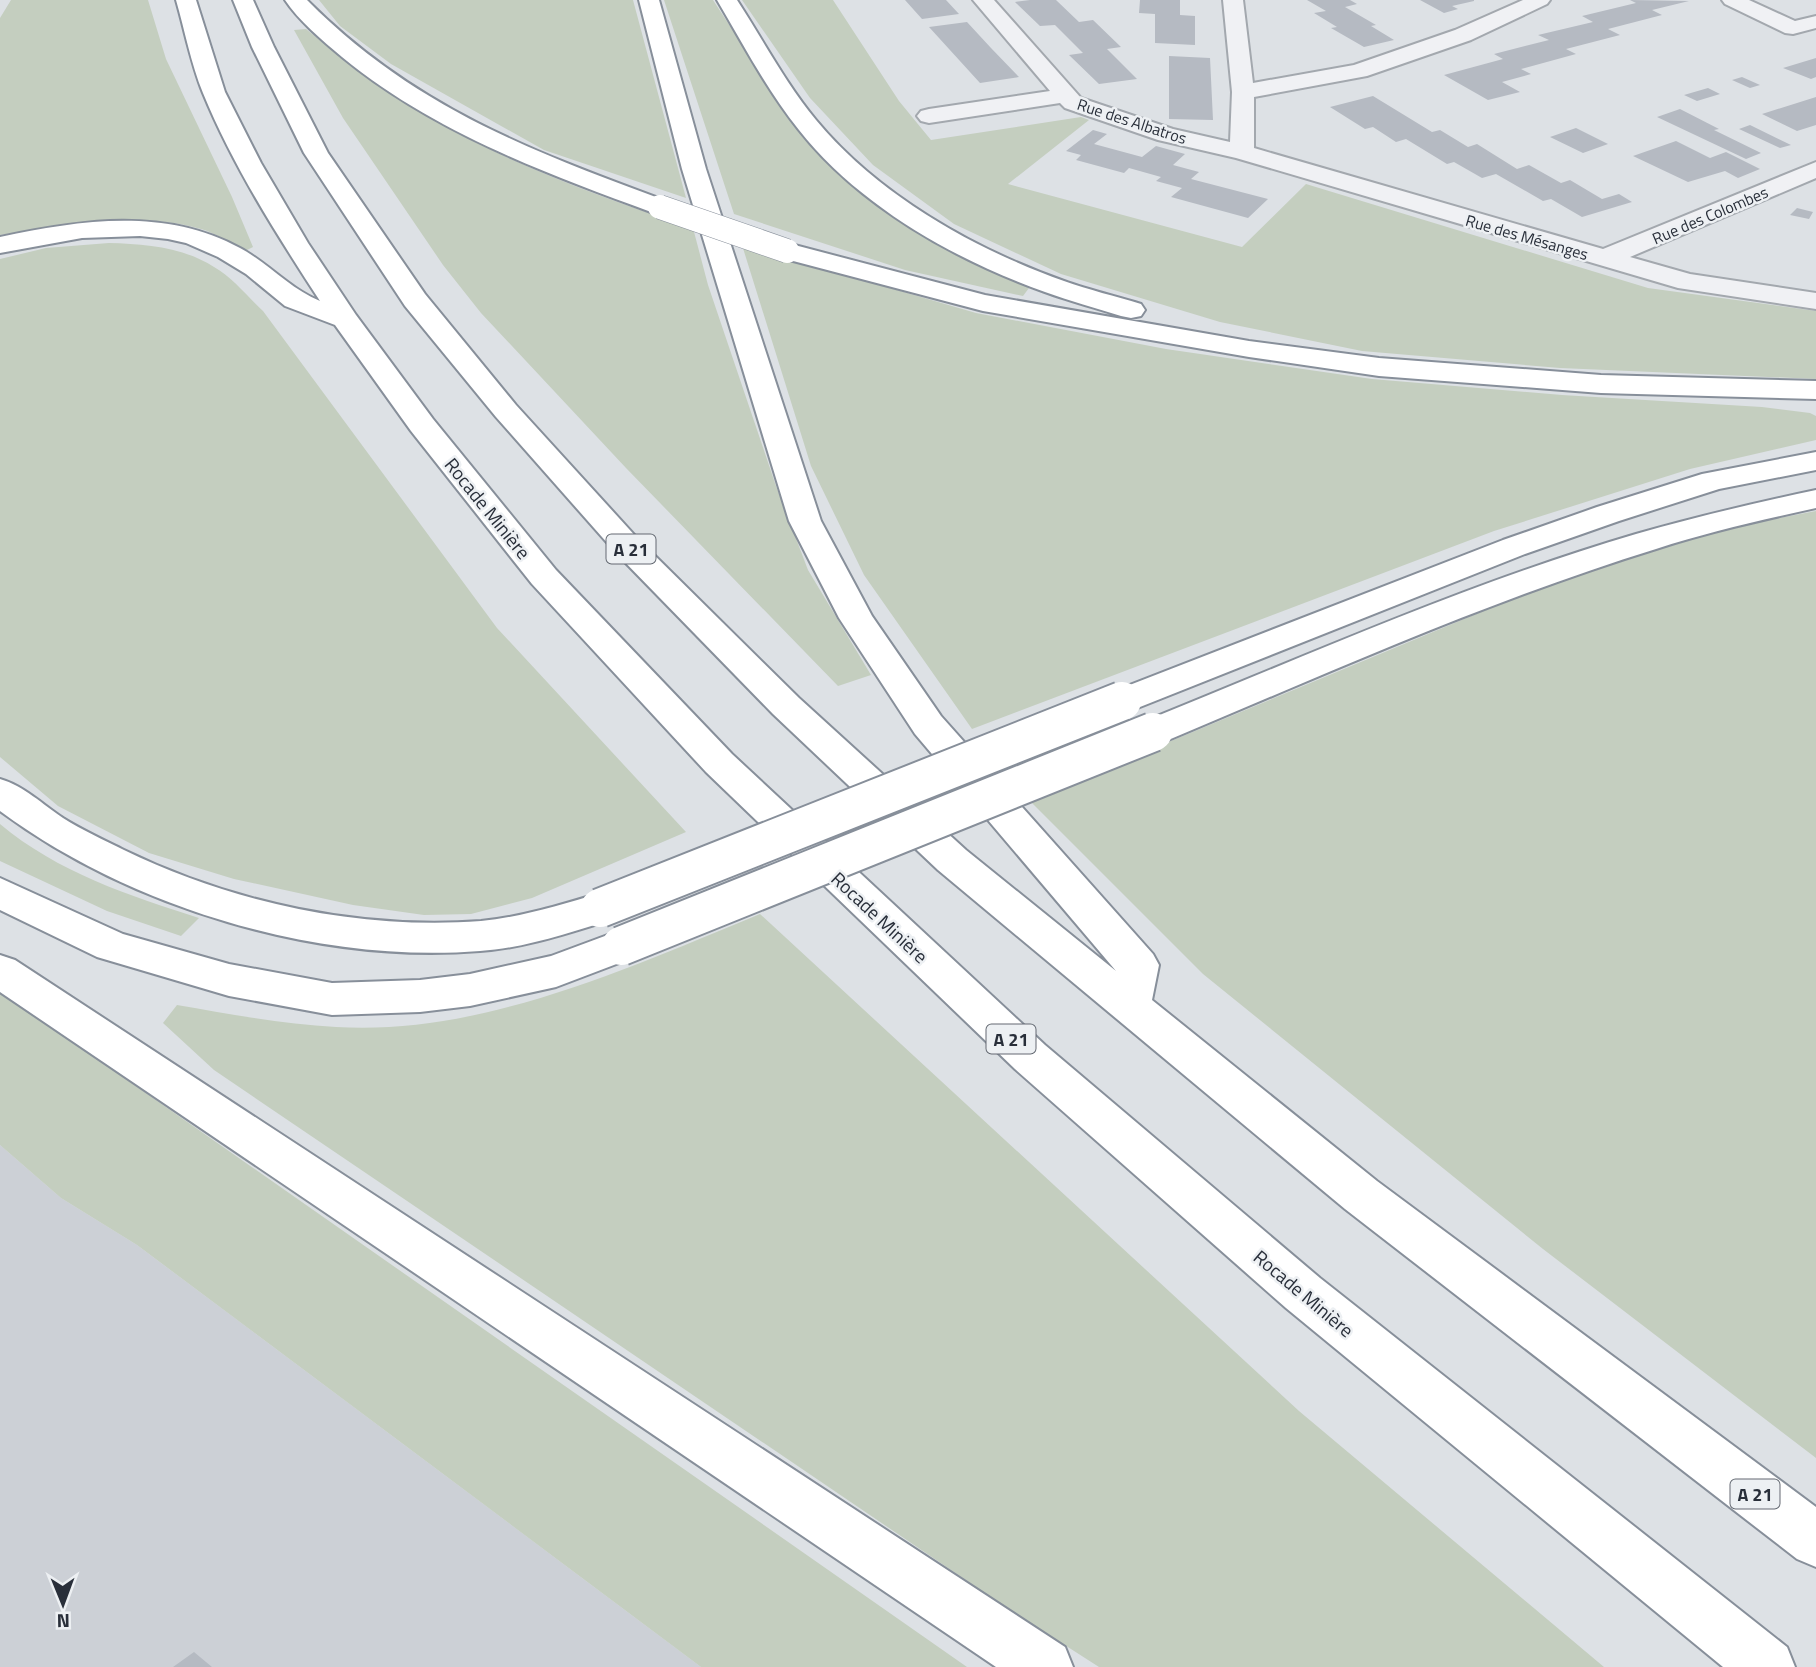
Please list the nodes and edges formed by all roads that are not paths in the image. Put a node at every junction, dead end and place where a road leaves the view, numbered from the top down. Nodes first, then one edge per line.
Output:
1 (186, 0) edge
2 (243, 0) edge
3 (295, 0) edge
4 (649, 0) edge
5 (727, 0) edge
6 (983, 0) edge
7 (1233, 0) edge
8 (1540, 0) edge
9 (1732, 0) edge
10 (1816, 22) edge
11 (1243, 92) junction
12 (1066, 95) junction
13 (929, 116) dead end
14 (1242, 152) junction
15 (1816, 169) edge
16 (0, 245) edge
17 (1604, 259) junction
18 (1816, 301) edge
19 (345, 319) junction
20 (1250, 349) junction
21 (1816, 390) edge
22 (1816, 461) edge
23 (1816, 499) edge
24 (0, 792) edge
25 (0, 893) edge
26 (0, 971) edge
27 (1130, 1005) junction
28 (1816, 1539) edge
29 (1045, 1667) edge
30 (1768, 1667) edge

1 - 19 highway, Rocade Minière / A 21
2 - 27 highway, A 21
3 - 20 highway, bridge
4 - 27 highway
5 - 20 highway
6 - 12 street, Rue des Albatros
7 - 11 street
8 - 11 street
9 - 10 street
11 - 14 street
12 - 13 street, Rue des Albatros
12 - 14 street, Rue des Albatros
14 - 17 street, Rue des Mésanges
15 - 17 street, Rue des Colombes
16 - 19 highway
17 - 18 street, Rue des Mésanges
19 - 30 highway, Rocade Minière / A 21
20 - 21 highway
22 - 24 highway, bridge
23 - 25 highway, bridge
26 - 29 highway
27 - 28 highway, A 21

